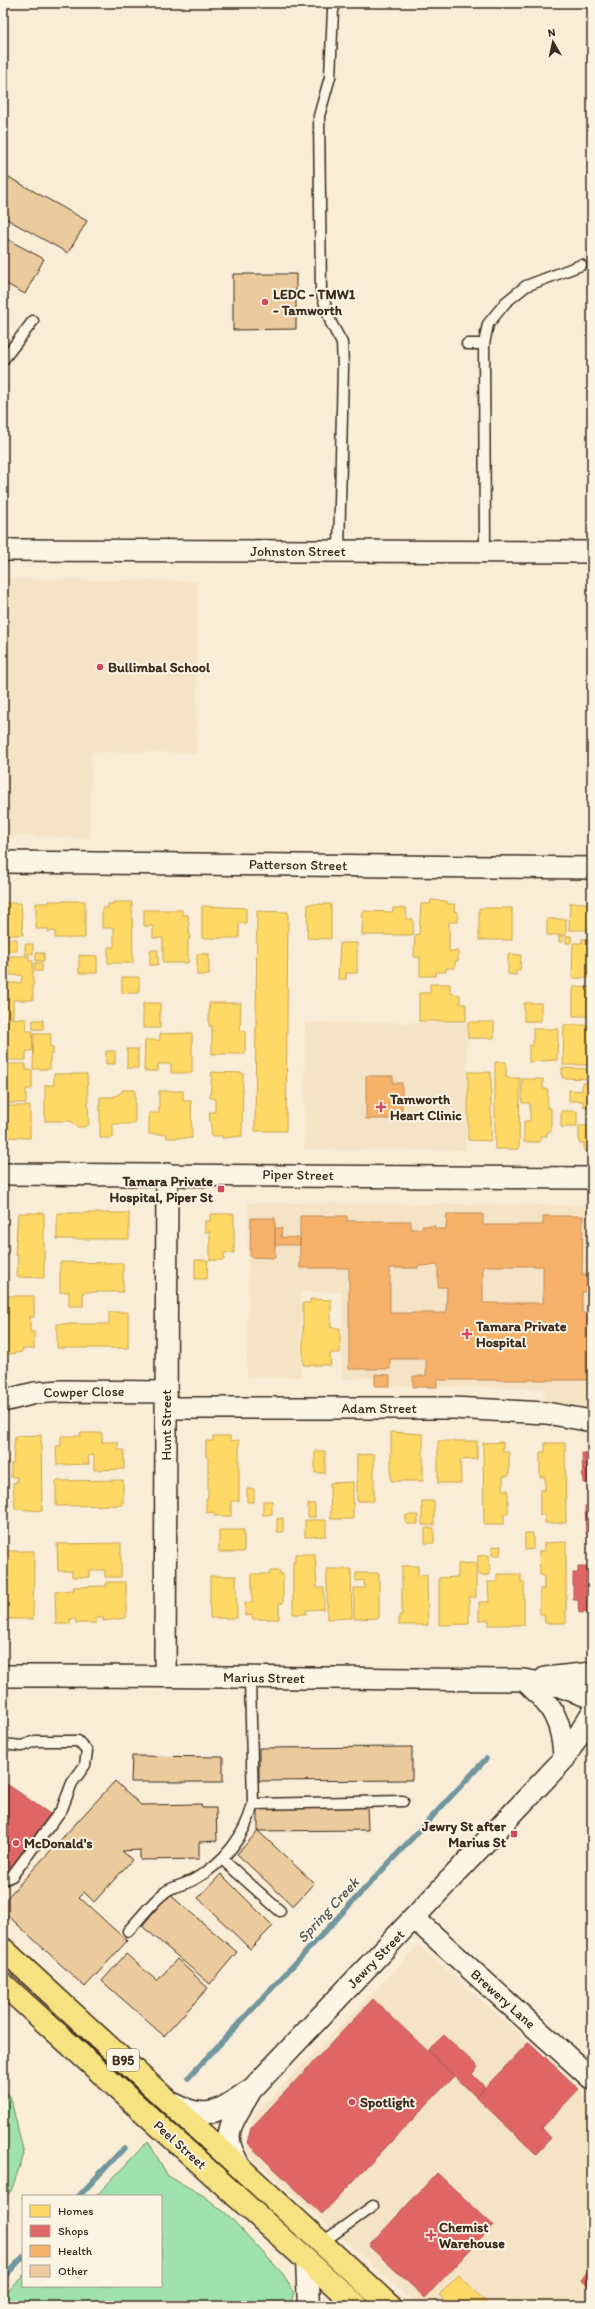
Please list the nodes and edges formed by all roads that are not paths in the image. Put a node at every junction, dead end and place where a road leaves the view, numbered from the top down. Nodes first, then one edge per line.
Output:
1 (336, 3) edge
2 (581, 264) dead end
3 (33, 320) dead end
4 (467, 344) dead end
5 (484, 344) junction
6 (3, 360) edge
7 (3, 550) edge
8 (339, 551) junction
9 (485, 551) junction
10 (592, 552) edge
11 (3, 862) edge
12 (592, 868) edge
13 (3, 1174) edge
14 (167, 1174) junction
15 (592, 1178) edge
16 (166, 1400) junction
17 (3, 1401) edge
18 (592, 1421) edge
19 (592, 1673) edge
20 (165, 1675) junction
21 (3, 1676) edge
22 (250, 1678) junction
23 (524, 1680) junction
24 (592, 1698) edge
25 (592, 1713) edge
26 (592, 1741) edge
27 (3, 1744) edge
28 (564, 1759) junction
29 (403, 1801) dead end
30 (253, 1804) junction
31 (222, 1859) junction
32 (3, 1880) edge
33 (280, 1911) dead end
34 (415, 1918) junction
35 (128, 1931) dead end
36 (3, 1950) edge
37 (3, 1984) edge
38 (592, 2079) edge
39 (253, 2088) junction
40 (167, 2101) junction
41 (243, 2172) junction
42 (373, 2206) dead end
43 (320, 2244) junction
44 (307, 2261) junction
45 (380, 2303) edge
46 (309, 2306) edge
47 (357, 2306) edge

1 - 8 lane
2 - 5 lane
3 - 6 lane
4 - 5 lane
5 - 9 lane
7 - 8 street, Johnston Street
8 - 9 street, Johnston Street
9 - 10 street, Johnston Street
11 - 12 street, Patterson Street
13 - 14 street, Piper Street
14 - 15 street, Piper Street
14 - 16 street, Hunt Street
16 - 17 street, Cowper Close
16 - 18 street, Adam Street
16 - 20 street, Hunt Street
19 - 23 street, Marius Street
20 - 21 street, Marius Street
20 - 22 street, Marius Street
22 - 23 street, Marius Street
22 - 30 lane
23 - 24 street, Marius Street
23 - 28 street
25 - 28 street, Jewry Street
26 - 28 street, Jewry Street
27 - 32 lane
28 - 34 street, Jewry Street
29 - 30 lane
30 - 31 lane
31 - 33 lane
31 - 35 lane
34 - 38 street, Brewery Lane
34 - 39 street, Jewry Street
36 - 40 main road, Peel Street / B95
37 - 44 main road, Peel Street / B95
39 - 40 street, Jewry Street
39 - 41 street
40 - 41 main road, Peel Street / B95
41 - 43 main road, Peel Street / B95
42 - 43 lane
43 - 45 main road, B95
44 - 46 main road
44 - 47 main road, Peel Street / B95

